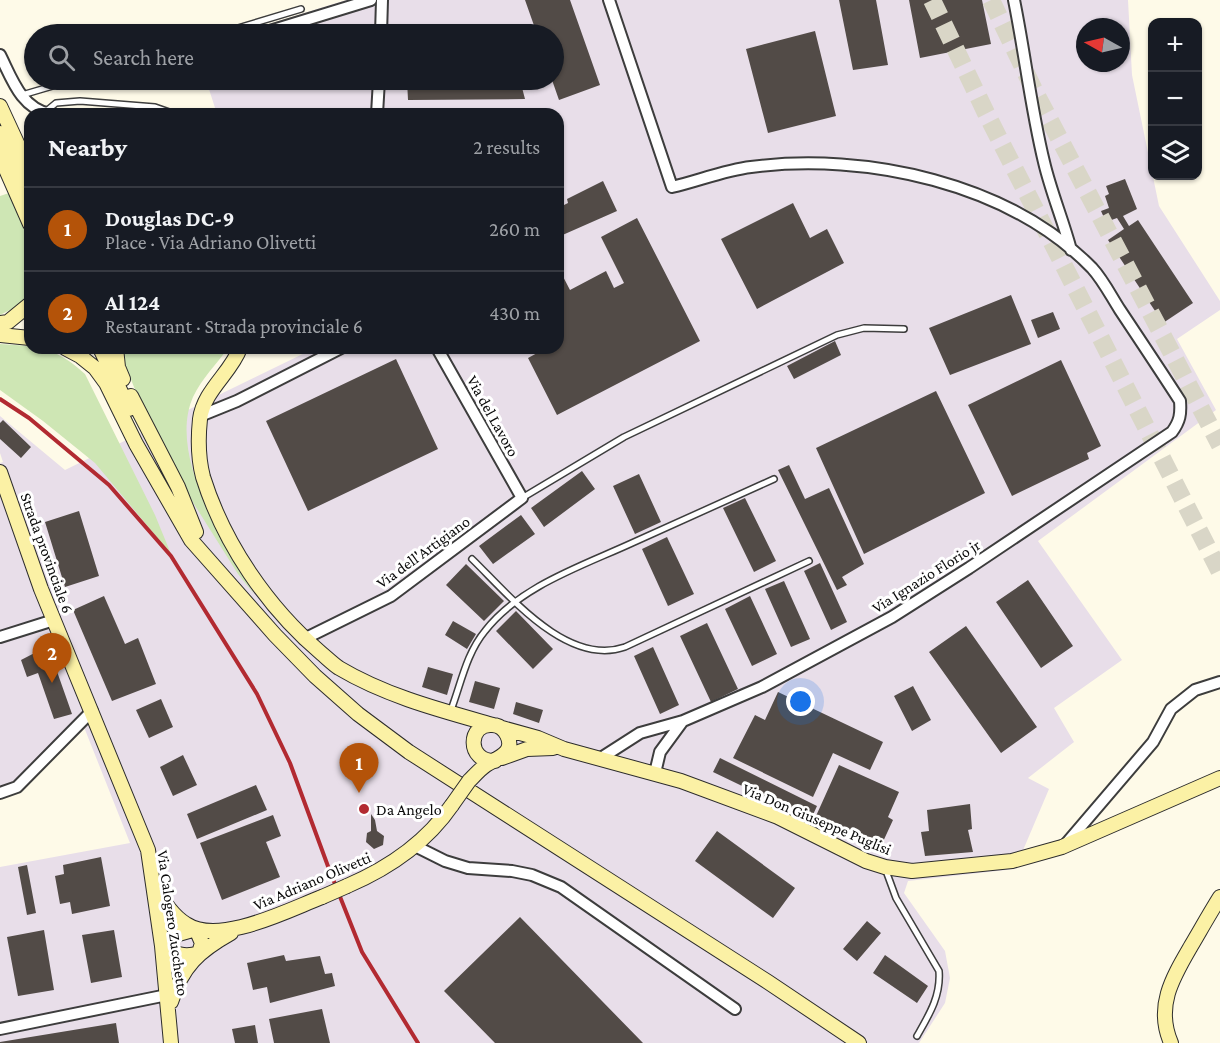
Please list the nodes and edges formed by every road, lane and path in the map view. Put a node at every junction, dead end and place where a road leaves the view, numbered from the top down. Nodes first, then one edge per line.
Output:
1 (371, 0) edge
2 (382, 0) edge
3 (609, 0) edge
4 (1014, 0) edge
5 (301, 9) dead end
6 (251, 24) edge
7 (293, 24) edge
8 (381, 24) edge
9 (0, 55) edge
10 (39, 90) edge
11 (378, 90) edge
12 (22, 95) junction
13 (0, 106) edge
14 (34, 108) edge
15 (52, 108) edge
16 (158, 108) edge
17 (377, 108) edge
18 (0, 133) edge
19 (0, 156) edge
20 (24, 158) edge
21 (24, 184) edge
22 (24, 210) edge
23 (1071, 250) junction
24 (24, 309) edge
25 (0, 323) edge
26 (904, 329) dead end
27 (0, 335) edge
28 (24, 337) edge
29 (76, 354) edge
30 (103, 354) edge
31 (116, 354) edge
32 (238, 354) edge
33 (329, 354) edge
34 (440, 354) edge
35 (201, 416) junction
36 (0, 472) edge
37 (774, 479) dead end
38 (522, 498) junction
39 (196, 532) junction
40 (472, 559) dead end
41 (809, 561) dead end
42 (218, 568) junction
43 (516, 602) junction
44 (54, 620) junction
45 (0, 637) edge
46 (304, 639) junction
47 (1220, 682) edge
48 (92, 711) junction
49 (450, 712) junction
50 (683, 721) junction
51 (498, 726) junction
52 (474, 745) junction
53 (564, 749) junction
54 (601, 758) junction
55 (498, 759) junction
56 (655, 773) junction
57 (1220, 778) edge
58 (468, 781) junction
59 (0, 793) edge
60 (415, 846) junction
61 (1062, 847) junction
62 (885, 867) junction
63 (153, 885) junction
64 (1220, 897) edge
65 (196, 929) junction
66 (238, 929) junction
67 (162, 946) junction
68 (199, 953) junction
69 (167, 995) junction
70 (735, 1009) dead end
71 (169, 1010) junction
72 (0, 1029) edge
73 (917, 1036) dead end
74 (171, 1043) edge
75 (859, 1043) edge
76 (1171, 1043) edge

1 - 7 street
2 - 8 street
3 - 23 street
4 - 23 street
5 - 6 lane
9 - 12 street
10 - 12 lane
11 - 17 street
12 - 14 street
13 - 20 main road
15 - 16 lane
18 - 21 main road
19 - 22 main road
23 - 50 street, Via Ignazio Florio jr
24 - 25 main road
26 - 38 lane
27 - 28 main road
29 - 42 main road
30 - 39 main road
31 - 39 main road
32 - 35 main road
33 - 35 street
34 - 38 street, Via del Lavoro
35 - 46 main road
36 - 44 main road, Strada provinciale 6
37 - 43 lane
38 - 46 street, Via dell'Artigiano
39 - 42 main road
40 - 43 lane
41 - 43 lane
42 - 75 main road
43 - 49 lane
44 - 45 street
44 - 48 main road, Strada provinciale 6
46 - 49 main road
47 - 61 street
48 - 59 street
48 - 63 main road, Via Calogero Zucchetto
49 - 51 main road
49 - 52 main road
50 - 54 street, Via Ignazio Florio jr
50 - 56 street
51 - 52 main road
51 - 53 main road, Via Don Giuseppe Puglisi
51 - 55 main road
52 - 55 main road
52 - 58 main road, Via Adriano Olivetti
53 - 54 main road, Via Don Giuseppe Puglisi
53 - 55 main road, Via Don Giuseppe Puglisi
54 - 56 main road, Via Don Giuseppe Puglisi
55 - 58 main road, Via Adriano Olivetti
56 - 62 main road, Via Don Giuseppe Puglisi
57 - 61 main road, Via Don Giuseppe Puglisi
58 - 60 main road, Via Adriano Olivetti, bridge
60 - 66 main road, Via Adriano Olivetti, bridge
60 - 70 street
61 - 62 main road, Via Don Giuseppe Puglisi
62 - 73 lane
63 - 65 main road
63 - 67 main road, Via Calogero Zucchetto
64 - 76 main road
65 - 66 main road, Via Adriano Olivetti
65 - 67 main road, Via Adriano Olivetti
65 - 68 main road
66 - 68 main road, Via Adriano Olivetti
67 - 68 main road
67 - 69 main road, Via Calogero Zucchetto
68 - 71 main road, Via Adriano Olivetti
69 - 71 main road, Via Calogero Zucchetto
69 - 72 street
71 - 74 main road, Via Calogero Zucchetto

